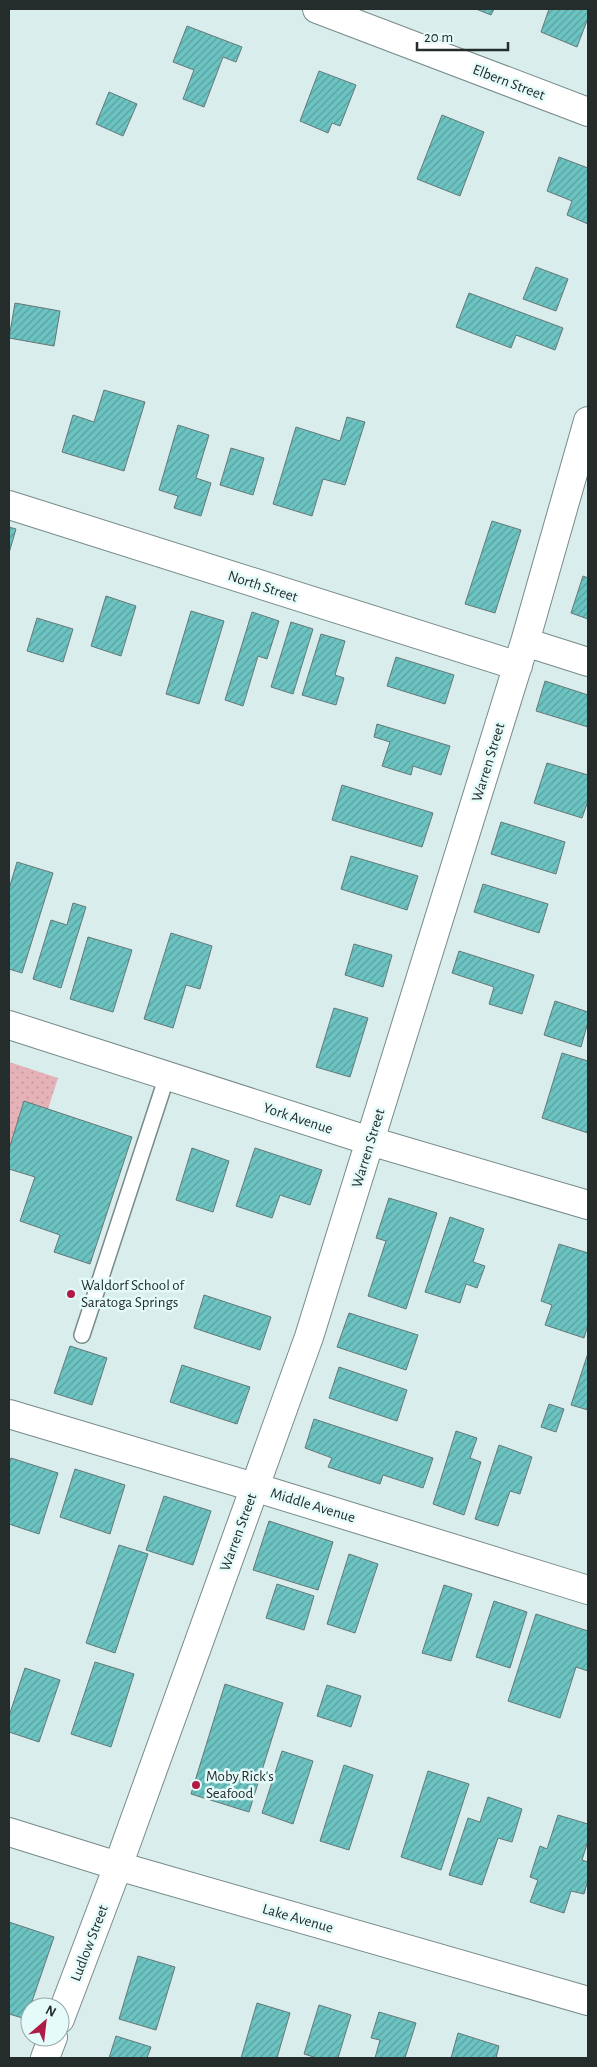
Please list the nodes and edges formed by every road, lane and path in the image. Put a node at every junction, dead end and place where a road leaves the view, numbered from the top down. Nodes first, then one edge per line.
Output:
1 (317, 9) edge
2 (588, 112) edge
3 (588, 421) edge
4 (9, 505) edge
5 (522, 654) junction
6 (588, 662) edge
7 (9, 1025) edge
8 (167, 1076) junction
9 (370, 1141) junction
10 (588, 1205) edge
11 (82, 1335) dead end
12 (9, 1414) edge
13 (254, 1487) junction
14 (588, 1590) edge
15 (9, 1832) edge
16 (118, 1866) junction
17 (68, 1997) edge
18 (588, 2001) edge

1 - 2 street, Elbern Street
3 - 5 street, Warren Street
4 - 5 street, North Street
5 - 6 street, North Street
5 - 9 street, Warren Street
7 - 8 street, York Avenue
8 - 9 street, York Avenue
8 - 11 lane
9 - 10 street, York Avenue
9 - 13 street, Warren Street
12 - 13 street, Middle Avenue
13 - 14 street, Middle Avenue
13 - 16 street, Warren Street
15 - 16 street, Lake Avenue
16 - 17 street, Ludlow Street
16 - 18 street, Lake Avenue

